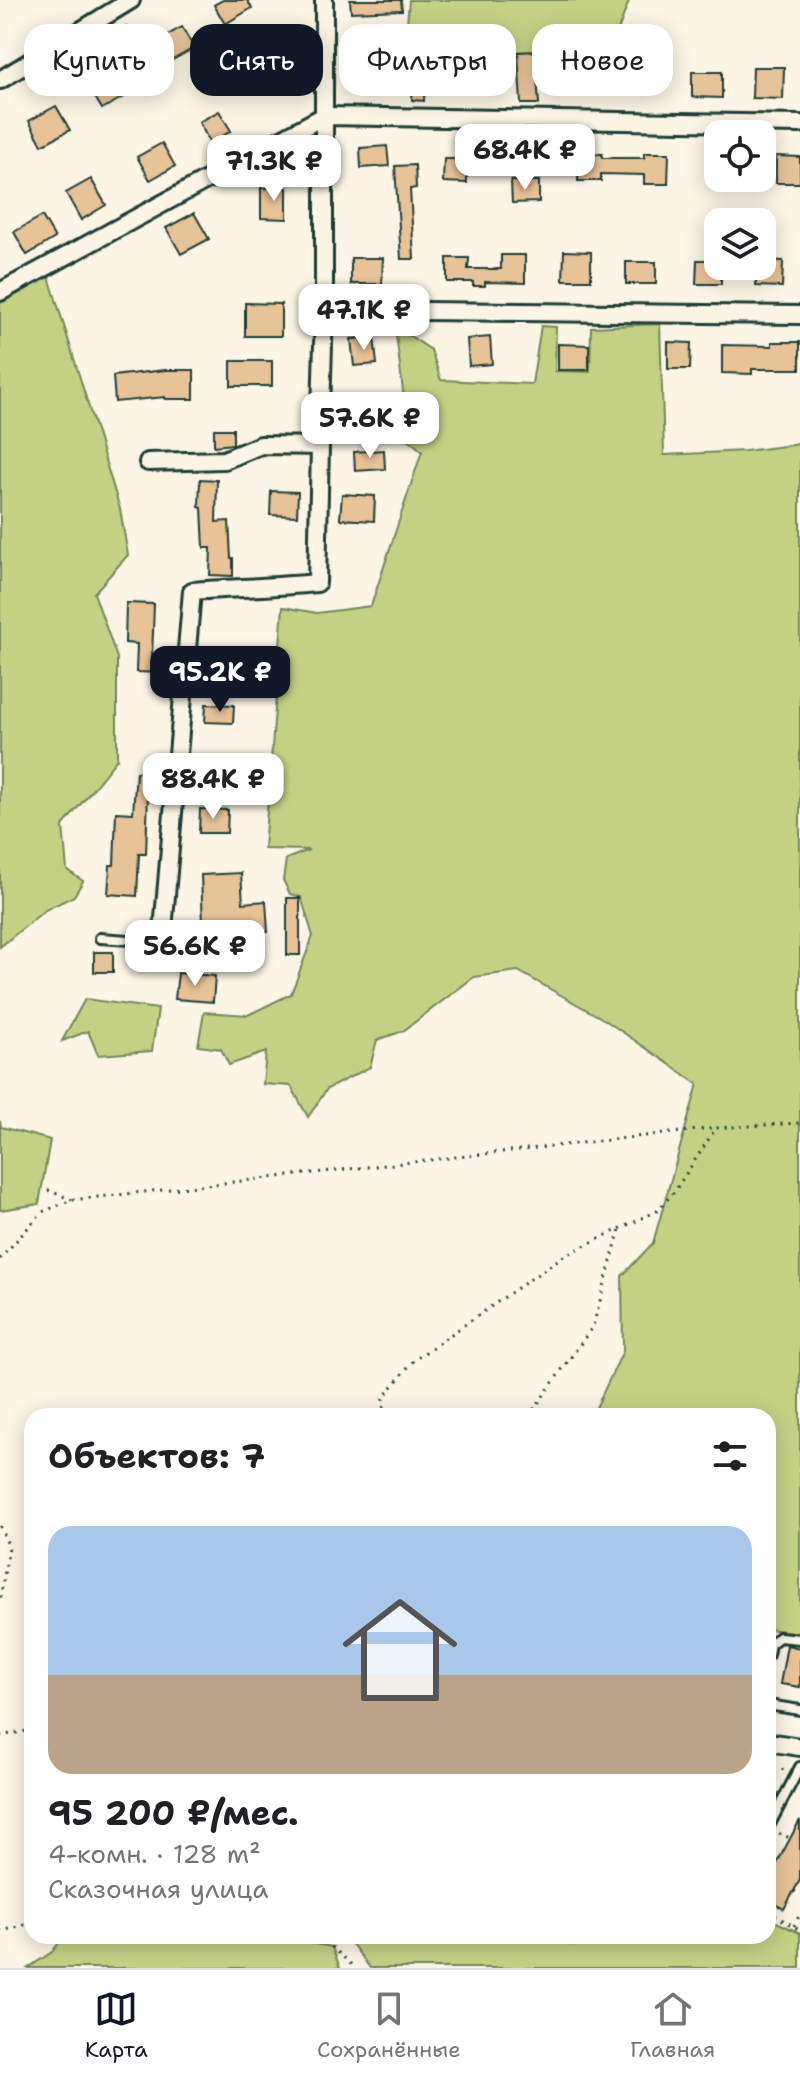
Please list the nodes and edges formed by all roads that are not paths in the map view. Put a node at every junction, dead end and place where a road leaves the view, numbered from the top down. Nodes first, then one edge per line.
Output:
1 (131, 0) edge
2 (324, 0) edge
3 (0, 80) edge
4 (324, 116) junction
5 (800, 124) edge
6 (0, 292) edge
7 (324, 310) junction
8 (800, 315) edge
9 (320, 446) junction
10 (148, 462) dead end
11 (100, 938) dead end
12 (162, 942) junction
13 (230, 947) dead end
14 (776, 1639) edge
15 (800, 1639) edge
16 (776, 1706) edge
17 (800, 1710) edge
18 (776, 1743) edge
19 (800, 1747) edge
20 (800, 1767) edge
21 (776, 1813) edge

1 - 3 street
2 - 4 street
4 - 5 street
4 - 6 street
4 - 7 street
7 - 8 street
7 - 9 street
9 - 10 street
9 - 12 street
11 - 12 lane
12 - 13 lane
14 - 15 lane
16 - 17 lane
18 - 19 street
20 - 21 lane

